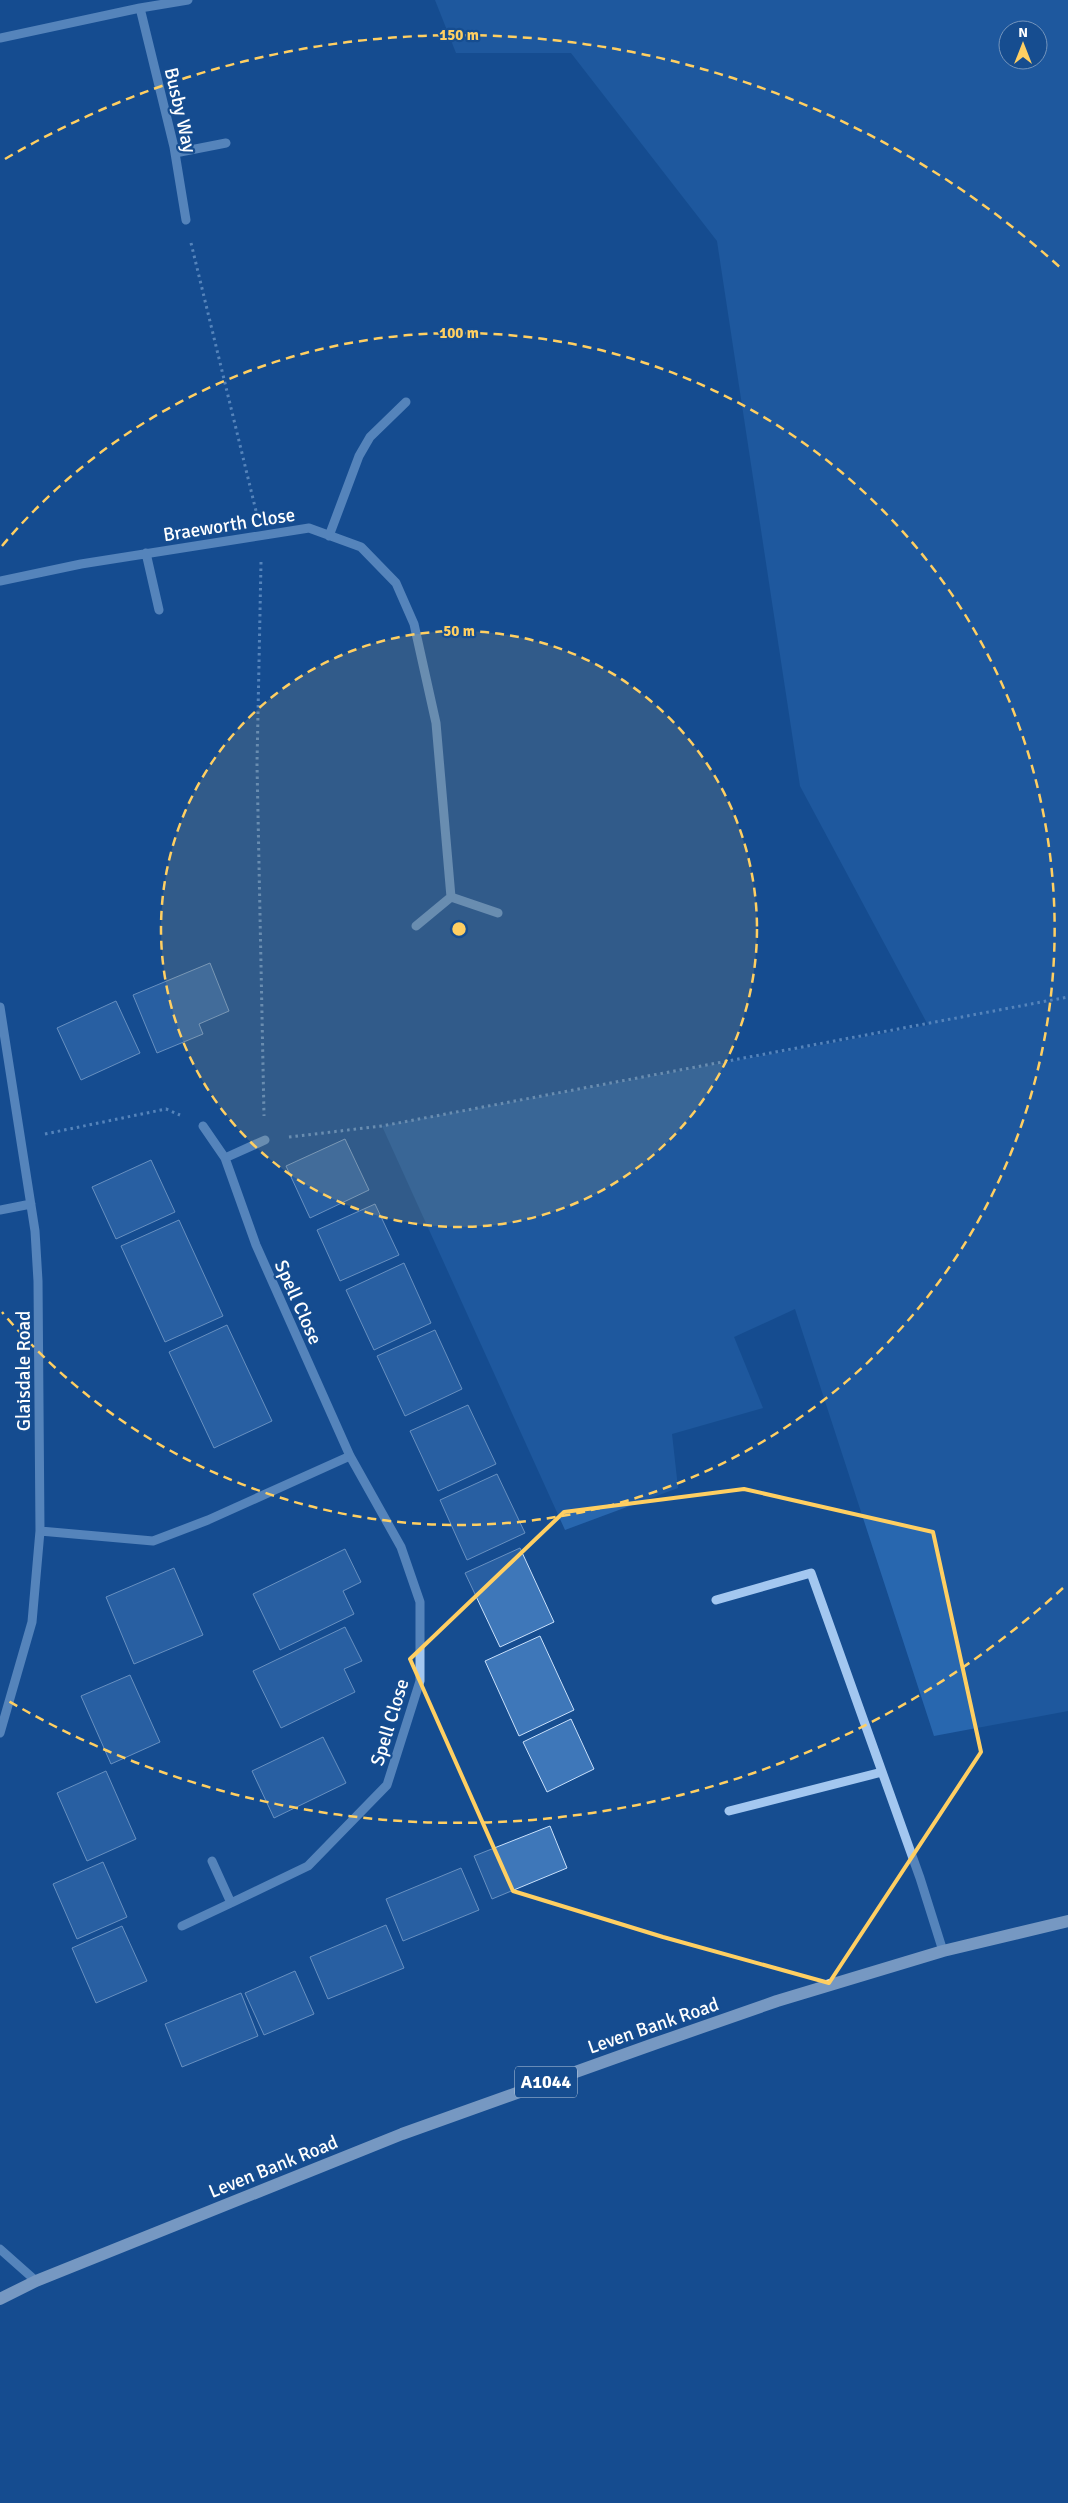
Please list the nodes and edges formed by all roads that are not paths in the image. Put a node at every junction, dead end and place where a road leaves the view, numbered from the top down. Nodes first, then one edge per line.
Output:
1 (188, 0) edge
2 (140, 8) junction
3 (0, 38) edge
4 (226, 144) dead end
5 (175, 154) junction
6 (186, 220) road end
7 (406, 402) dead end
8 (329, 536) junction
9 (146, 554) junction
10 (0, 582) edge
11 (159, 610) dead end
12 (451, 897) junction
13 (498, 913) dead end
14 (416, 926) dead end
15 (0, 1007) edge
16 (203, 1126) road end
17 (265, 1140) road end
18 (224, 1158) junction
19 (32, 1204) junction
20 (0, 1210) edge
21 (350, 1456) junction
22 (40, 1531) junction
23 (716, 1600) dead end
24 (0, 1733) edge
25 (882, 1772) junction
26 (729, 1811) dead end
27 (212, 1861) dead end
28 (231, 1904) junction
29 (1068, 1921) edge
30 (182, 1926) dead end
31 (943, 1950) junction
32 (0, 2249) edge
33 (36, 2281) junction
34 (0, 2298) edge

1 - 2 street
2 - 3 street
2 - 5 street, Busby Way
4 - 5 street
5 - 6 street, Busby Way
7 - 8 street
8 - 9 street, Braeworth Close
8 - 12 street, Braeworth Close
9 - 10 street, Braeworth Close
9 - 11 street
12 - 13 street
12 - 14 street
15 - 19 street, Glaisdale Road
16 - 18 street, Spell Close
17 - 18 street
18 - 21 street, Spell Close
19 - 20 street
19 - 22 street, Glaisdale Road
21 - 22 street
21 - 28 street, Spell Close
22 - 24 street, Glaisdale Road
23 - 25 street
25 - 26 street
25 - 31 street
27 - 28 street
28 - 30 street, Spell Close
29 - 31 main road, Leven Bank Road / A1044
31 - 33 main road, Leven Bank Road / A1044
32 - 33 street
33 - 34 main road, A1044

